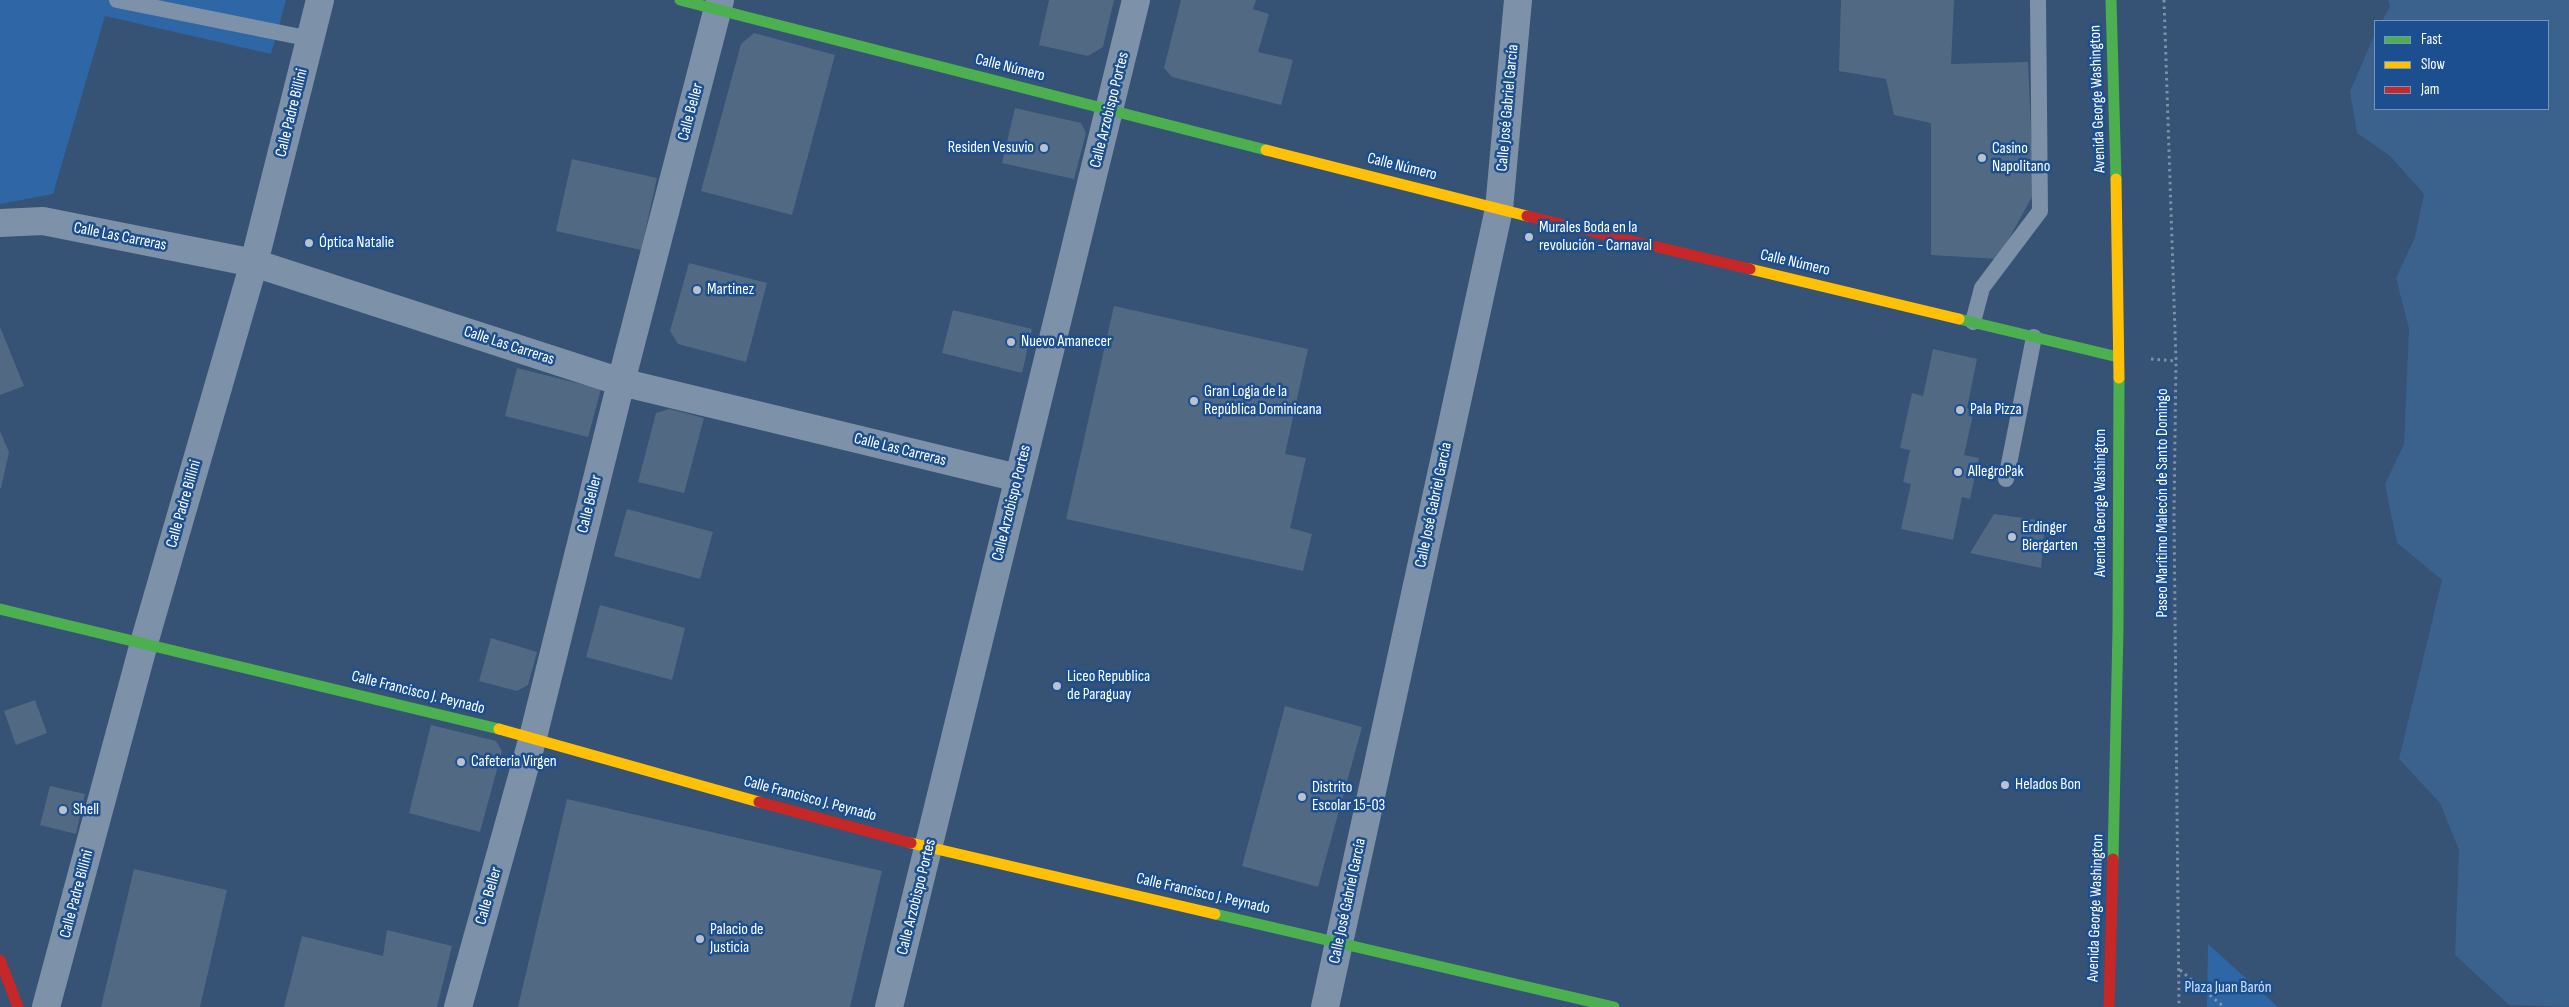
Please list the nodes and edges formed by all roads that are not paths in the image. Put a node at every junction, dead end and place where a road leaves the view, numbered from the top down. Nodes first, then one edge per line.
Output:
1 (117, 0) edge
2 (320, 0) edge
3 (680, 0) edge
4 (1136, 0) edge
5 (1518, 0) edge
6 (2038, 0) edge
7 (2111, 0) edge
8 (719, 5) edge
9 (311, 39) junction
10 (1111, 111) junction
11 (1499, 209) junction
12 (0, 223) edge
13 (254, 264) junction
14 (1973, 322) junction
15 (2034, 337) junction
16 (2118, 357) junction
17 (621, 382) junction
18 (1018, 478) junction
19 (2006, 479) dead end
20 (0, 609) edge
21 (144, 643) junction
22 (533, 737) junction
23 (930, 846) junction
24 (1338, 943) junction
25 (0, 960) edge
26 (18, 1007) edge
27 (46, 1007) edge
28 (458, 1007) edge
29 (889, 1007) edge
30 (1325, 1007) edge
31 (1614, 1007) edge
32 (2109, 1007) edge

1 - 9 lane
2 - 9 street, Calle Padre Billini
3 - 8 street, Calle Número
4 - 10 street, Calle Arzobispo Portes
5 - 11 street, Calle José Gabriel García
6 - 14 lane
7 - 16 street, Avenida George Washington
8 - 10 street, Calle Número
8 - 17 street, Calle Beller
9 - 13 street, Calle Padre Billini
10 - 11 street, Calle Número
10 - 18 street, Calle Arzobispo Portes
11 - 14 street, Calle Número
11 - 24 street, Calle José Gabriel García
12 - 13 street, Calle Las Carreras
13 - 17 street, Calle Las Carreras
13 - 21 street, Calle Padre Billini
14 - 15 street, Calle Número
15 - 16 street, Calle Número
15 - 19 lane
16 - 32 street, Avenida George Washington
17 - 18 street, Calle Las Carreras
17 - 22 street, Calle Beller
18 - 23 street, Calle Arzobispo Portes
20 - 21 street, Calle Francisco J. Peynado
21 - 22 street, Calle Francisco J. Peynado
21 - 27 street, Calle Padre Billini
22 - 23 street, Calle Francisco J. Peynado
22 - 28 street, Calle Beller
23 - 24 street, Calle Francisco J. Peynado
23 - 29 street, Calle Arzobispo Portes
24 - 30 street, Calle José Gabriel García
24 - 31 street, Calle Francisco J. Peynado
25 - 26 street

